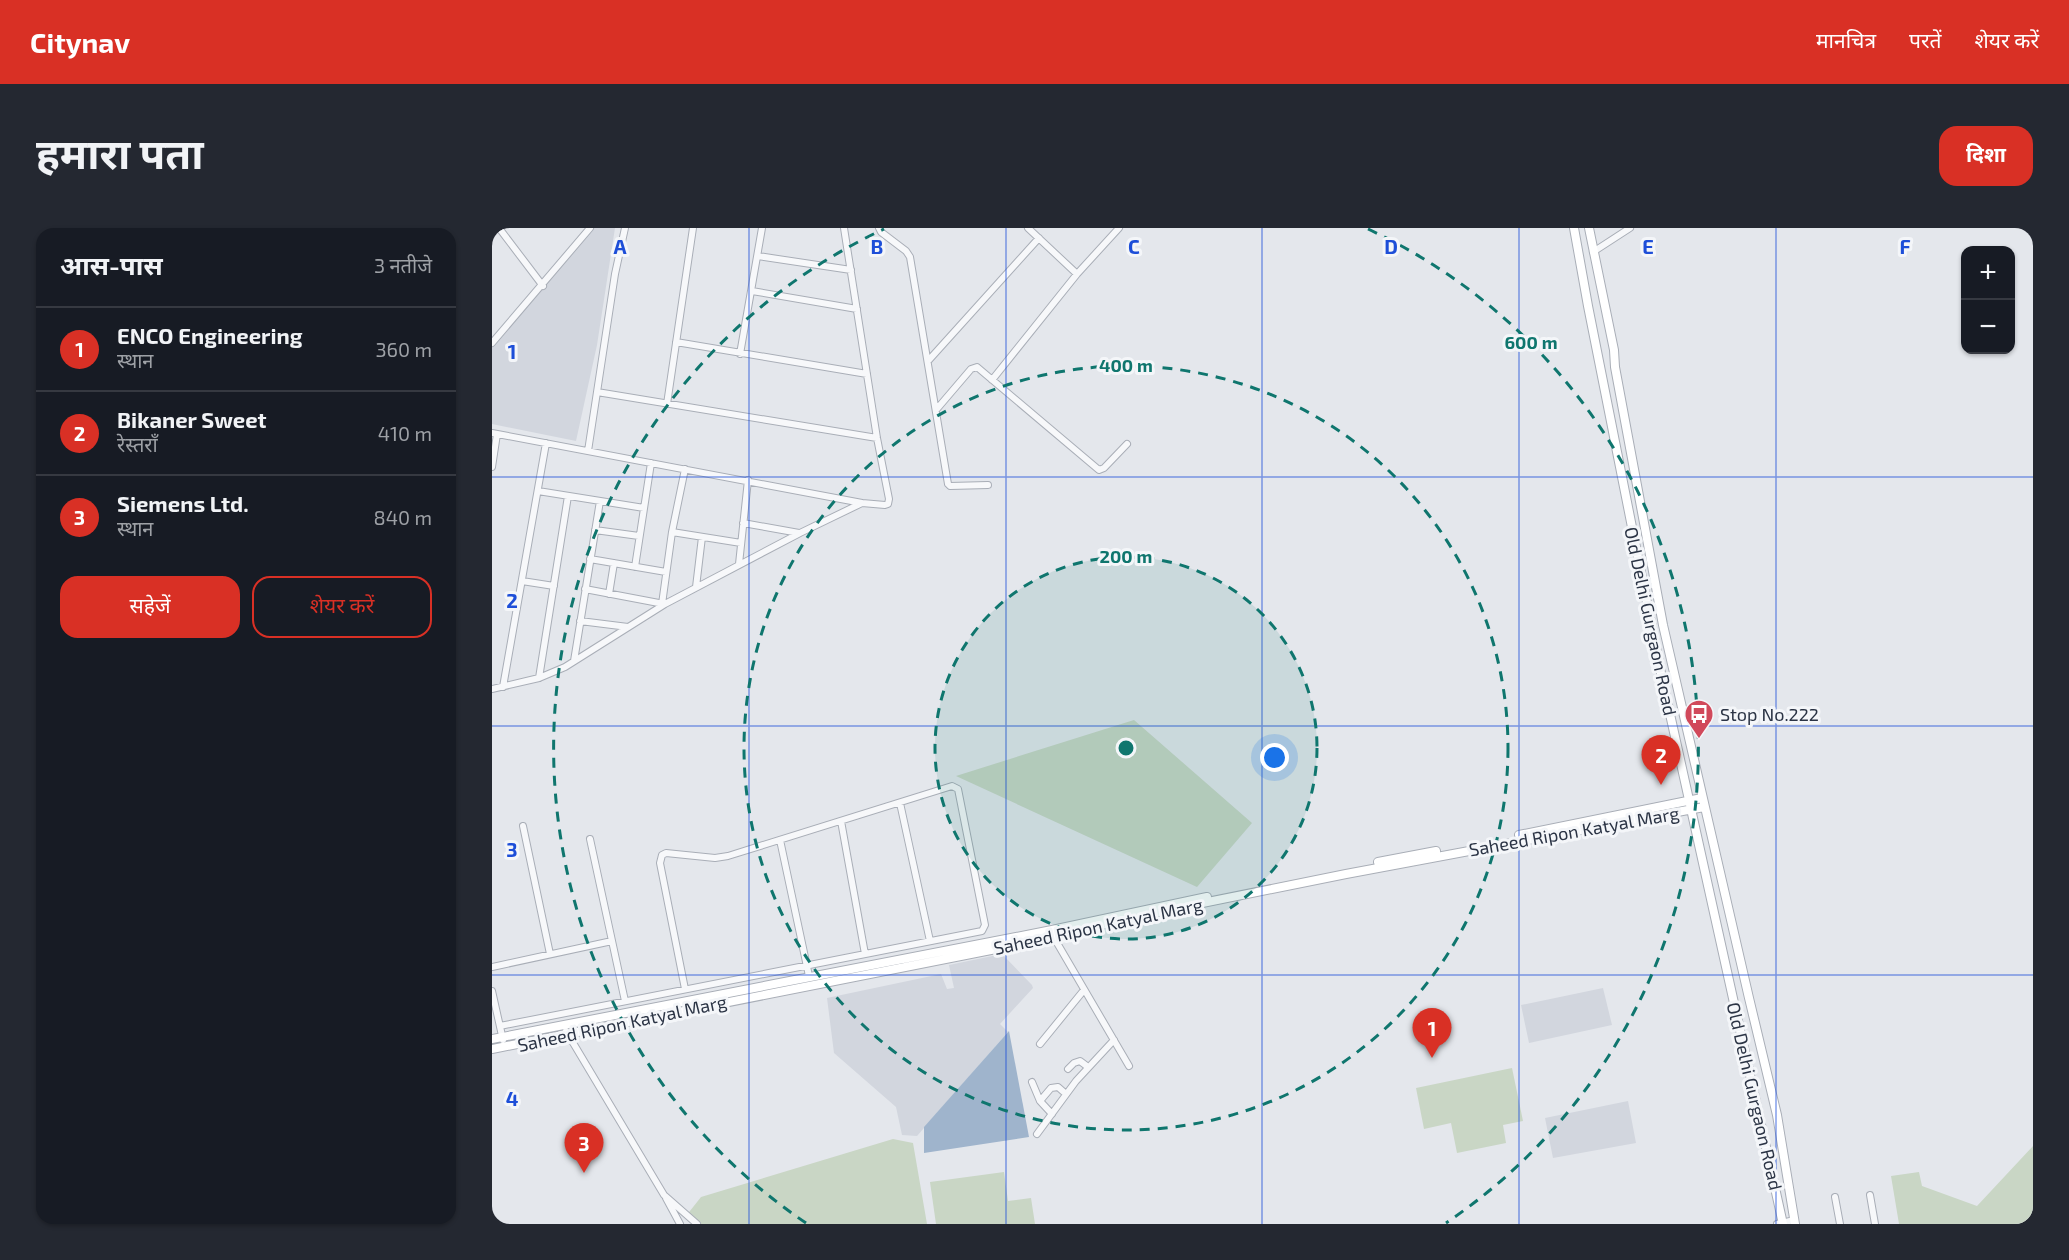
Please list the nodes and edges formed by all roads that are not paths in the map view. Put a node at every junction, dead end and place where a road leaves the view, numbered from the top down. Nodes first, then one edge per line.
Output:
1 (499, 228) edge
2 (590, 228) edge
3 (624, 228) edge
4 (693, 228) edge
5 (762, 228) edge
6 (844, 228) edge
7 (879, 228) edge
8 (1028, 228) edge
9 (1119, 228) edge
10 (1574, 228) edge
11 (1589, 228) edge
12 (1630, 228) edge
13 (1038, 238) junction
14 (1593, 252) junction
15 (758, 256) junction
16 (851, 270) junction
17 (1077, 274) junction
18 (543, 286) junction
19 (752, 291) junction
20 (857, 309) junction
21 (676, 342) junction
22 (492, 343) edge
23 (740, 354) junction
24 (928, 361) junction
25 (867, 374) junction
26 (992, 380) junction
27 (597, 392) junction
28 (667, 404) junction
29 (936, 410) junction
30 (495, 434) edge
31 (877, 438) junction
32 (546, 443) junction
33 (1127, 444) dead end
34 (588, 451) junction
35 (651, 463) junction
36 (492, 467) edge
37 (685, 469) junction
38 (748, 480) junction
39 (988, 485) dead end
40 (538, 491) junction
41 (568, 496) junction
42 (600, 501) junction
43 (862, 503) junction
44 (644, 508) junction
45 (743, 523) junction
46 (595, 530) junction
47 (672, 532) junction
48 (800, 533) junction
49 (639, 536) junction
50 (702, 537) junction
51 (741, 543) junction
52 (590, 559) junction
53 (614, 563) junction
54 (739, 564) junction
55 (635, 567) junction
56 (666, 572) junction
57 (522, 581) junction
58 (554, 586) junction
59 (696, 587) junction
60 (585, 590) junction
61 (609, 594) junction
62 (663, 604) junction
63 (580, 621) junction
64 (628, 627) junction
65 (574, 661) junction
66 (539, 678) junction
67 (503, 687) junction
68 (492, 689) edge
69 (1689, 800) junction
70 (1703, 802) junction
71 (900, 803) junction
72 (1692, 810) junction
73 (841, 820) junction
74 (523, 826) dead end
75 (590, 839) dead end
76 (780, 840) junction
77 (1218, 897) junction
78 (1053, 936) junction
79 (930, 940) junction
80 (612, 941) junction
81 (993, 945) junction
82 (550, 954) junction
83 (865, 954) junction
84 (806, 965) junction
85 (492, 967) edge
86 (809, 976) junction
87 (685, 989) junction
88 (1084, 990) junction
89 (492, 991) edge
90 (625, 1001) junction
91 (500, 1026) junction
92 (565, 1029) junction
93 (502, 1037) junction
94 (492, 1039) edge
95 (1114, 1040) junction
96 (1040, 1044) dead end
97 (504, 1047) junction
98 (492, 1049) edge
99 (1129, 1066) dead end
100 (1088, 1067) junction
101 (1068, 1070) dead end
102 (1032, 1082) dead end
103 (1066, 1094) junction
104 (1040, 1101) junction
105 (1052, 1114) junction
106 (1037, 1134) dead end
107 (664, 1195) junction
108 (1870, 1195) dead end
109 (1835, 1197) dead end
110 (1795, 1222) edge
111 (680, 1224) edge
112 (698, 1224) edge
113 (1781, 1224) edge
114 (1840, 1224) edge
115 (1875, 1224) edge

1 - 18 street
2 - 18 street
3 - 27 street
4 - 21 street
5 - 15 street
6 - 16 street
7 - 24 street
8 - 13 street
9 - 17 street
10 - 69 street, Old Delhi Gurgaon Road
11 - 14 street, Old Delhi Gurgaon Road
12 - 14 street
13 - 17 street
13 - 24 street
14 - 70 street, Old Delhi Gurgaon Road
15 - 16 street
15 - 19 street
16 - 20 street
17 - 26 street
18 - 22 street
19 - 20 street
19 - 23 street
20 - 25 street
21 - 23 street
21 - 28 street
23 - 25 street
24 - 29 street
25 - 31 street
26 - 29 street
26 - 33 street
27 - 28 street
27 - 34 street
28 - 31 street
29 - 39 street
30 - 32 street
30 - 36 street
31 - 43 street
32 - 34 street
32 - 40 street
34 - 35 street
35 - 37 street
35 - 44 street
37 - 38 street
37 - 47 street
38 - 43 street
38 - 45 street
40 - 41 street
40 - 57 street
41 - 42 street
41 - 58 street
42 - 44 street
42 - 46 street
43 - 48 street
44 - 49 street
45 - 48 street
45 - 51 street
46 - 49 street
46 - 52 street
47 - 50 street
47 - 56 street
48 - 54 street
49 - 55 street
50 - 51 street
50 - 59 street
51 - 54 street
52 - 53 street
52 - 60 street
53 - 55 street
53 - 61 street
54 - 59 street
55 - 56 street
56 - 62 street
57 - 58 street
57 - 67 street
58 - 66 street
59 - 62 street
60 - 61 street
60 - 63 street
61 - 62 street
62 - 64 street
63 - 64 street
63 - 65 street
64 - 65 street
65 - 66 street
66 - 67 street
67 - 68 street
69 - 70 street, Saheed Ripon Katyal Marg
69 - 72 street, Old Delhi Gurgaon Road
69 - 77 street, Saheed Ripon Katyal Marg
70 - 72 street, Saheed Ripon Katyal Marg
70 - 110 street, Old Delhi Gurgaon Road
71 - 73 street
71 - 79 street
71 - 79 street
72 - 77 street, Saheed Ripon Katyal Marg
72 - 113 street, Old Delhi Gurgaon Road
73 - 76 street
73 - 83 street
74 - 82 street
75 - 80 street
76 - 84 street
76 - 87 street
77 - 78 street, Saheed Ripon Katyal Marg
77 - 81 street, Saheed Ripon Katyal Marg
78 - 81 street, Saheed Ripon Katyal Marg
78 - 88 street
79 - 83 street
80 - 82 street
80 - 90 street
81 - 86 street, Saheed Ripon Katyal Marg
81 - 92 street, Saheed Ripon Katyal Marg
82 - 85 street
83 - 84 street
84 - 86 street
84 - 87 street
86 - 92 street, Saheed Ripon Katyal Marg
87 - 90 street
88 - 95 street
88 - 96 street
89 - 91 street
90 - 91 street
91 - 93 street
92 - 93 street, Saheed Ripon Katyal Marg
92 - 97 street, Saheed Ripon Katyal Marg
92 - 107 street
93 - 94 street, Saheed Ripon Katyal Marg
93 - 97 street
95 - 99 street
95 - 100 street
97 - 98 street, Saheed Ripon Katyal Marg
100 - 101 street
100 - 103 street
102 - 104 street
103 - 104 street
103 - 105 street
104 - 105 street
105 - 106 street
107 - 111 street
107 - 112 street
108 - 115 street
109 - 114 street
110 - 113 street

